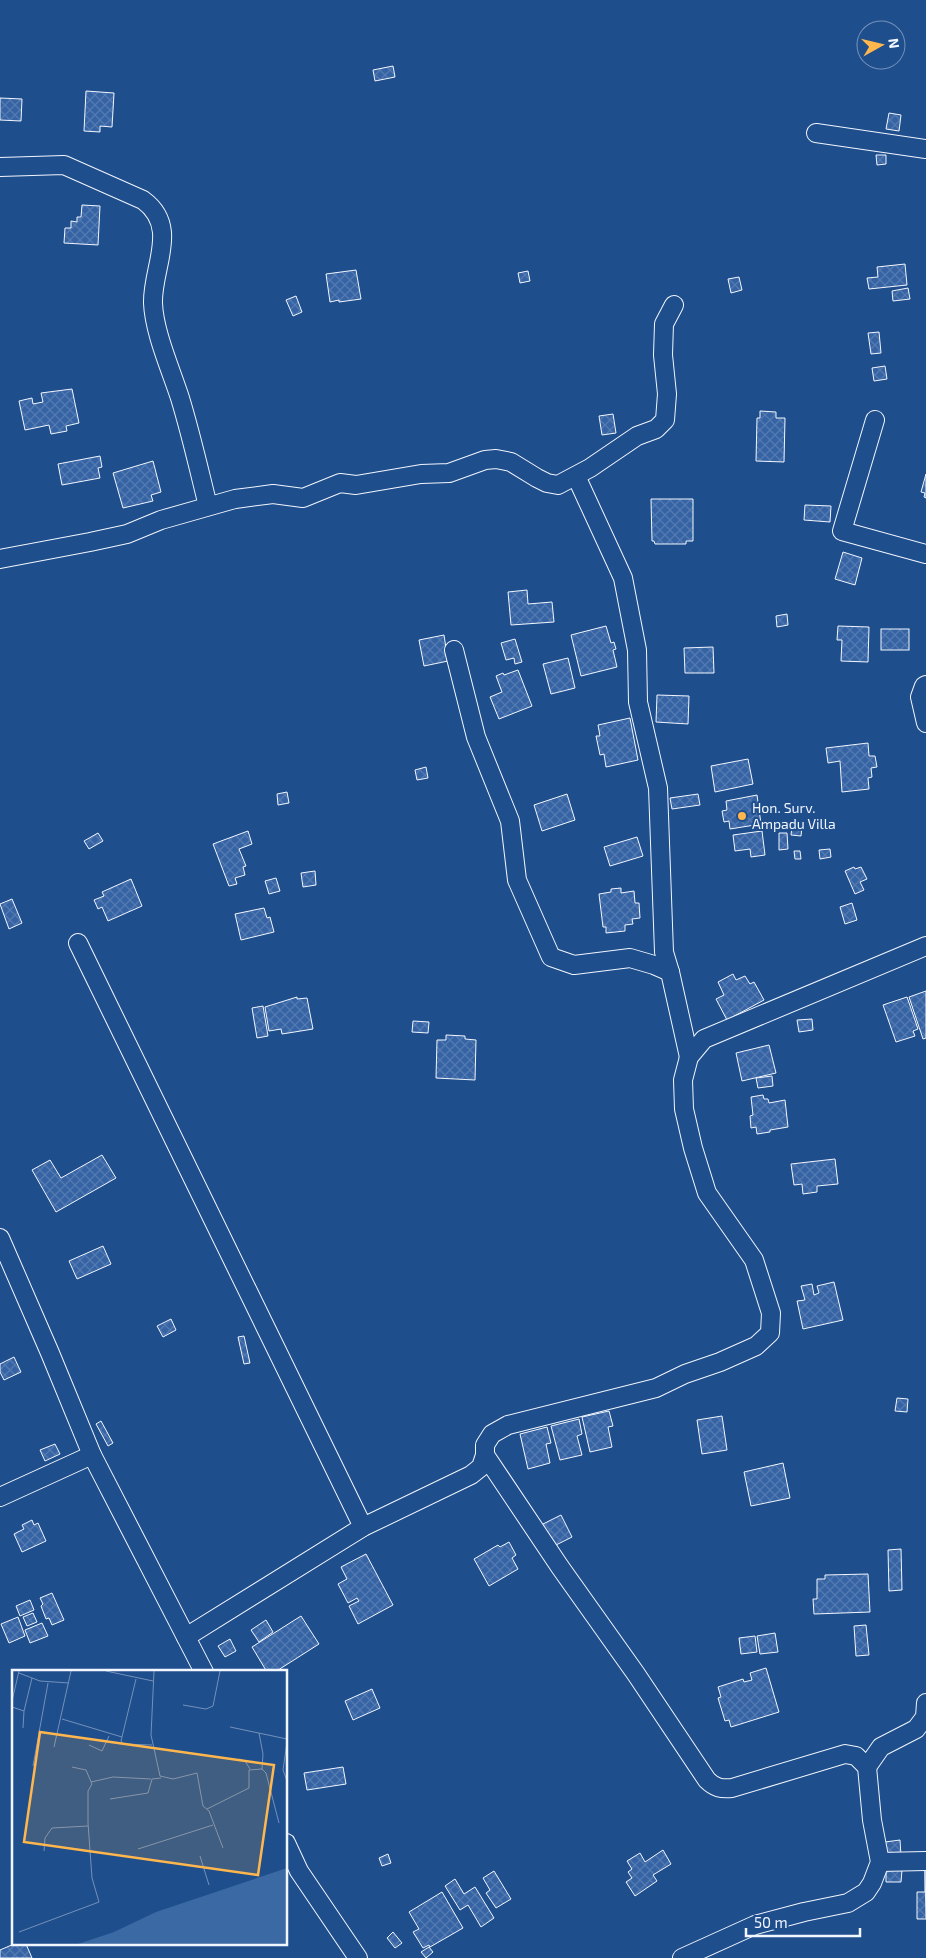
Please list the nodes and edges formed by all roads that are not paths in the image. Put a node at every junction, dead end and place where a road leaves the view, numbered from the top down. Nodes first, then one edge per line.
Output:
1 (816, 133) dead end
2 (926, 149) edge
3 (0, 166) edge
4 (674, 305) dead end
5 (875, 420) dead end
6 (576, 476) junction
7 (208, 506) junction
8 (926, 554) edge
9 (0, 558) edge
10 (454, 650) dead end
11 (926, 686) edge
12 (926, 722) edge
13 (78, 943) dead end
14 (926, 946) edge
15 (670, 972) junction
16 (689, 1057) junction
17 (0, 1238) edge
18 (92, 1455) junction
19 (485, 1455) junction
20 (0, 1497) edge
21 (363, 1526) junction
22 (186, 1637) junction
23 (203, 1670) edge
24 (926, 1703) edge
25 (867, 1768) junction
26 (288, 1847) edge
27 (926, 1861) edge
28 (880, 1862) junction
29 (358, 1958) edge
30 (682, 1958) edge

1 - 2 street
3 - 7 street
4 - 6 street
5 - 8 street
6 - 7 street
6 - 15 street
7 - 9 street
10 - 15 street
11 - 12 street
13 - 21 street
14 - 16 street
15 - 16 street
16 - 19 street
17 - 18 street
18 - 20 street
18 - 22 street
19 - 21 street
19 - 25 street
21 - 22 street
22 - 23 street
24 - 25 street
25 - 28 street
26 - 29 street
27 - 28 street
28 - 30 street

